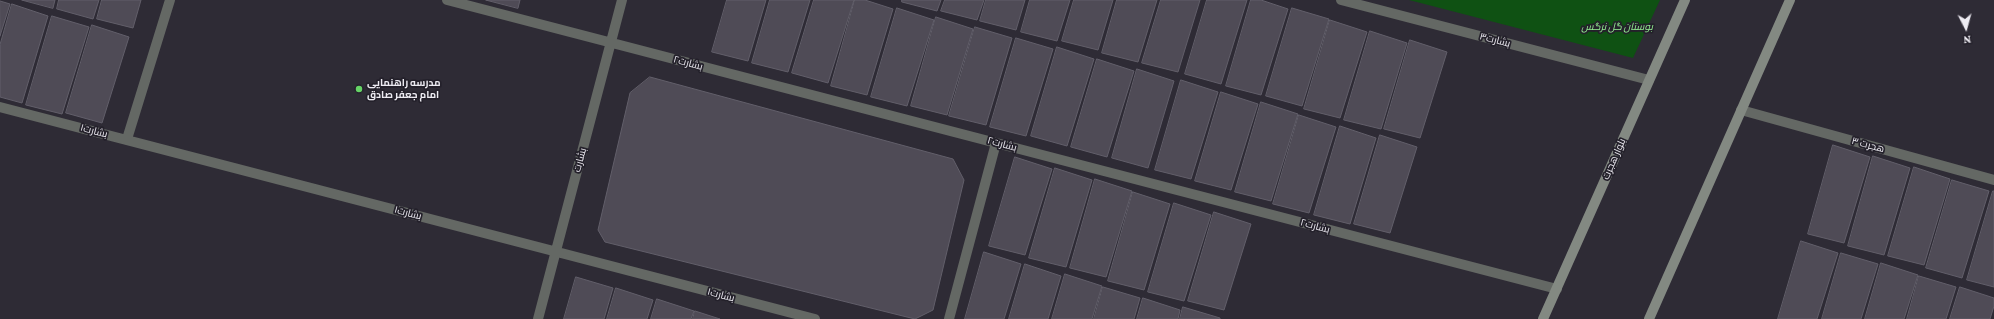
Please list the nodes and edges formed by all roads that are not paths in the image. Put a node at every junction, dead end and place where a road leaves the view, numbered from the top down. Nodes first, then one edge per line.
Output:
1 (170, 0) edge
2 (447, 0) edge
3 (622, 0) edge
4 (1341, 0) edge
5 (1685, 0) edge
6 (1790, 0) edge
7 (610, 43) junction
8 (1649, 80) junction
9 (0, 107) edge
10 (1741, 110) junction
11 (127, 139) junction
12 (996, 143) junction
13 (1994, 180) edge
14 (556, 252) junction
15 (1557, 289) junction
16 (538, 319) edge
17 (815, 319) edge
18 (949, 319) edge
19 (1543, 319) edge
20 (1649, 319) edge

1 - 11 street
2 - 7 street, بشارت۲
3 - 7 street, بشارت
4 - 8 street, بشارت۳
5 - 8 main road, بلوار هجرت
6 - 10 main road
7 - 12 street, بشارت۲
7 - 14 street, بشارت
8 - 15 main road, بلوار هجرت
9 - 11 street, بشارت۱
10 - 13 street, هجرت ۳
10 - 20 main road
11 - 14 street, بشارت۱
12 - 15 street, بشارت۲
12 - 18 street
14 - 16 street, بشارت
14 - 17 street, بشارت۱
15 - 19 main road, بلوار هجرت

